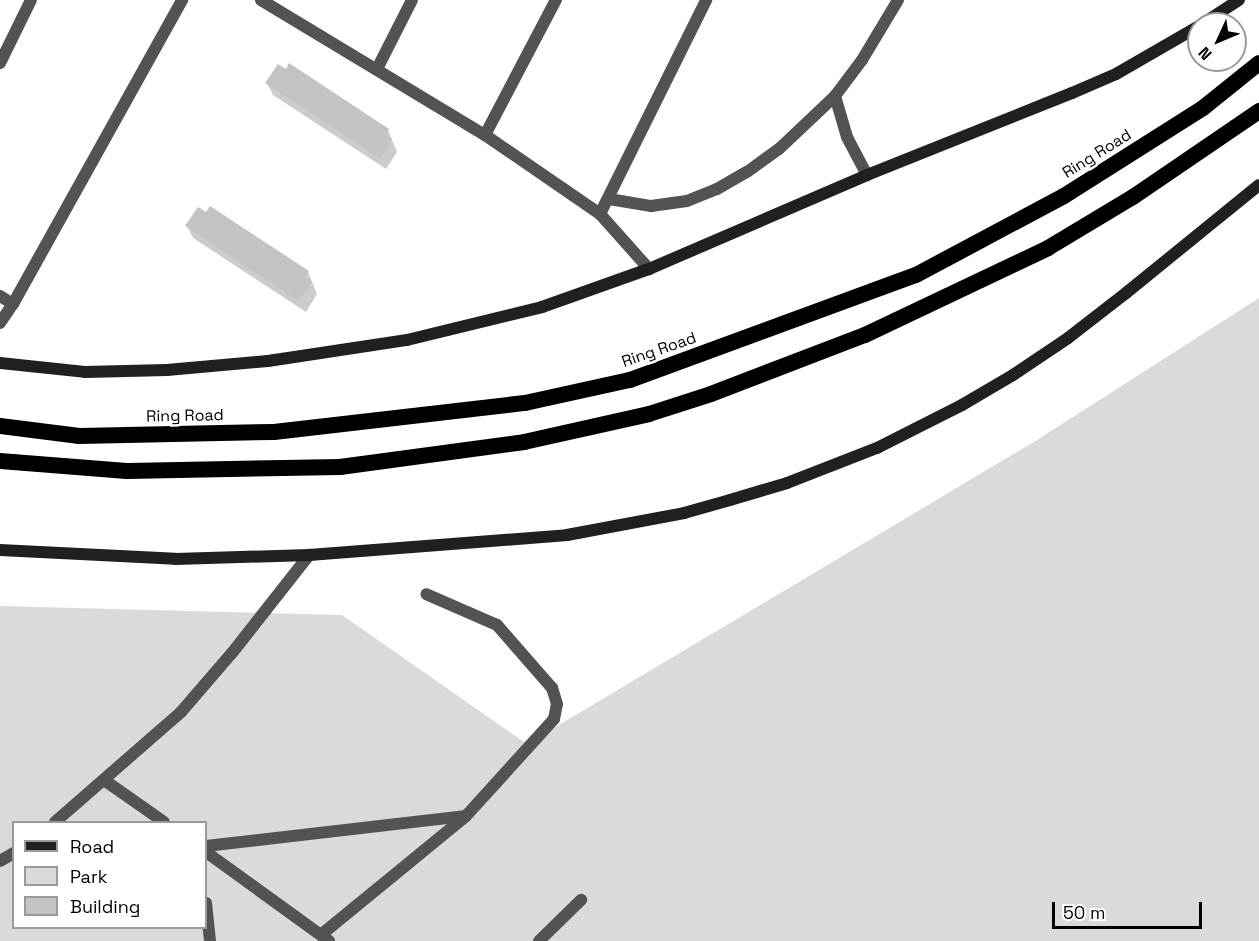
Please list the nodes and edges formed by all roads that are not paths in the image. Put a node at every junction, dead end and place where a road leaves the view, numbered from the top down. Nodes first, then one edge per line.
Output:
1 (31, 0) edge
2 (182, 0) edge
3 (412, 0) edge
4 (555, 0) edge
5 (706, 0) edge
6 (898, 0) edge
7 (1239, 0) edge
8 (265, 1) edge
9 (1221, 12) edge
10 (1187, 33) edge
11 (0, 63) edge
12 (1259, 63) edge
13 (377, 69) junction
14 (835, 96) junction
15 (1259, 111) edge
16 (485, 135) junction
17 (867, 175) junction
18 (1259, 185) edge
19 (609, 199) junction
20 (600, 214) junction
21 (649, 269) junction
22 (0, 296) edge
23 (13, 304) junction
24 (0, 322) edge
25 (0, 363) edge
26 (0, 426) edge
27 (0, 461) edge
28 (0, 550) edge
29 (309, 555) junction
30 (426, 594) dead end
31 (104, 780) junction
32 (466, 816) junction
33 (56, 821) edge
34 (163, 821) edge
35 (207, 846) edge
36 (207, 853) edge
37 (581, 900) dead end
38 (207, 912) edge
39 (325, 938) edge
40 (210, 941) edge
41 (539, 941) edge

1 - 11 street
2 - 23 street
3 - 13 street
4 - 16 street
5 - 19 street
6 - 14 street
7 - 9 main road
8 - 13 street
10 - 17 main road
12 - 26 highway, Ring Road
13 - 16 street
14 - 17 street
14 - 19 street
15 - 27 highway
16 - 20 street
17 - 21 main road
18 - 29 main road
19 - 20 street
20 - 21 street
21 - 25 main road
22 - 23 street
23 - 24 street
28 - 29 main road
29 - 31 street
30 - 32 street
31 - 33 street
31 - 34 street
32 - 35 street
32 - 39 street
36 - 39 street
37 - 41 street
38 - 40 street

